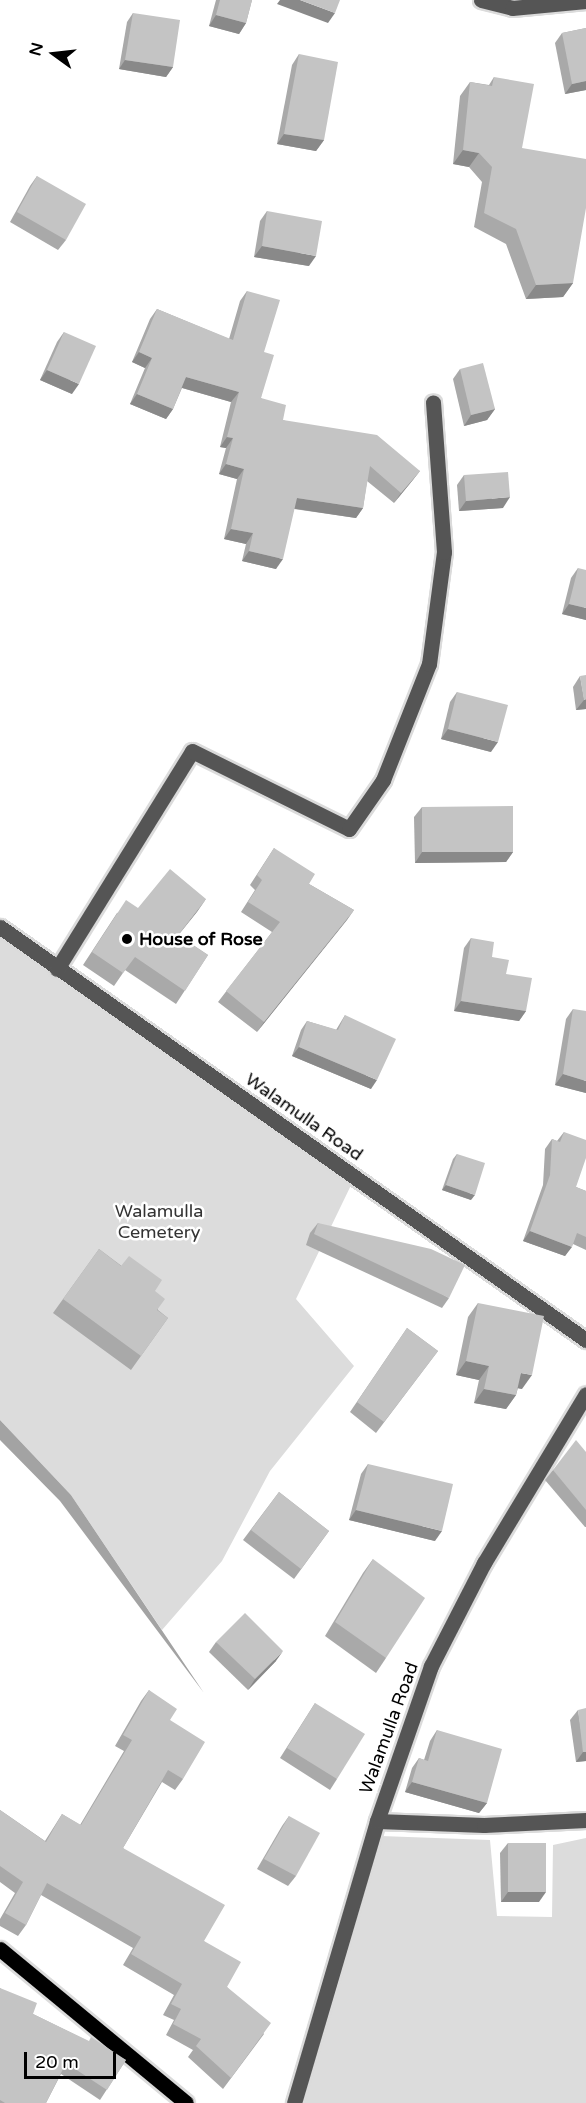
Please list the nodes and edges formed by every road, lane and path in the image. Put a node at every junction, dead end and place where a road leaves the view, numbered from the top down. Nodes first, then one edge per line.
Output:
1 (481, 0) edge
2 (586, 2) edge
3 (433, 402) dead end
4 (0, 927) edge
5 (57, 969) junction
6 (586, 1340) edge
7 (586, 1394) edge
8 (586, 1820) edge
9 (377, 1821) junction
10 (0, 1949) edge
11 (186, 2103) edge
12 (294, 2103) edge

1 - 2 street
3 - 5 street
4 - 5 street, Walamulla Road
5 - 6 street, Walamulla Road
7 - 9 street, Walamulla Road
8 - 9 street
9 - 12 street, Walamulla Road
10 - 11 main road

